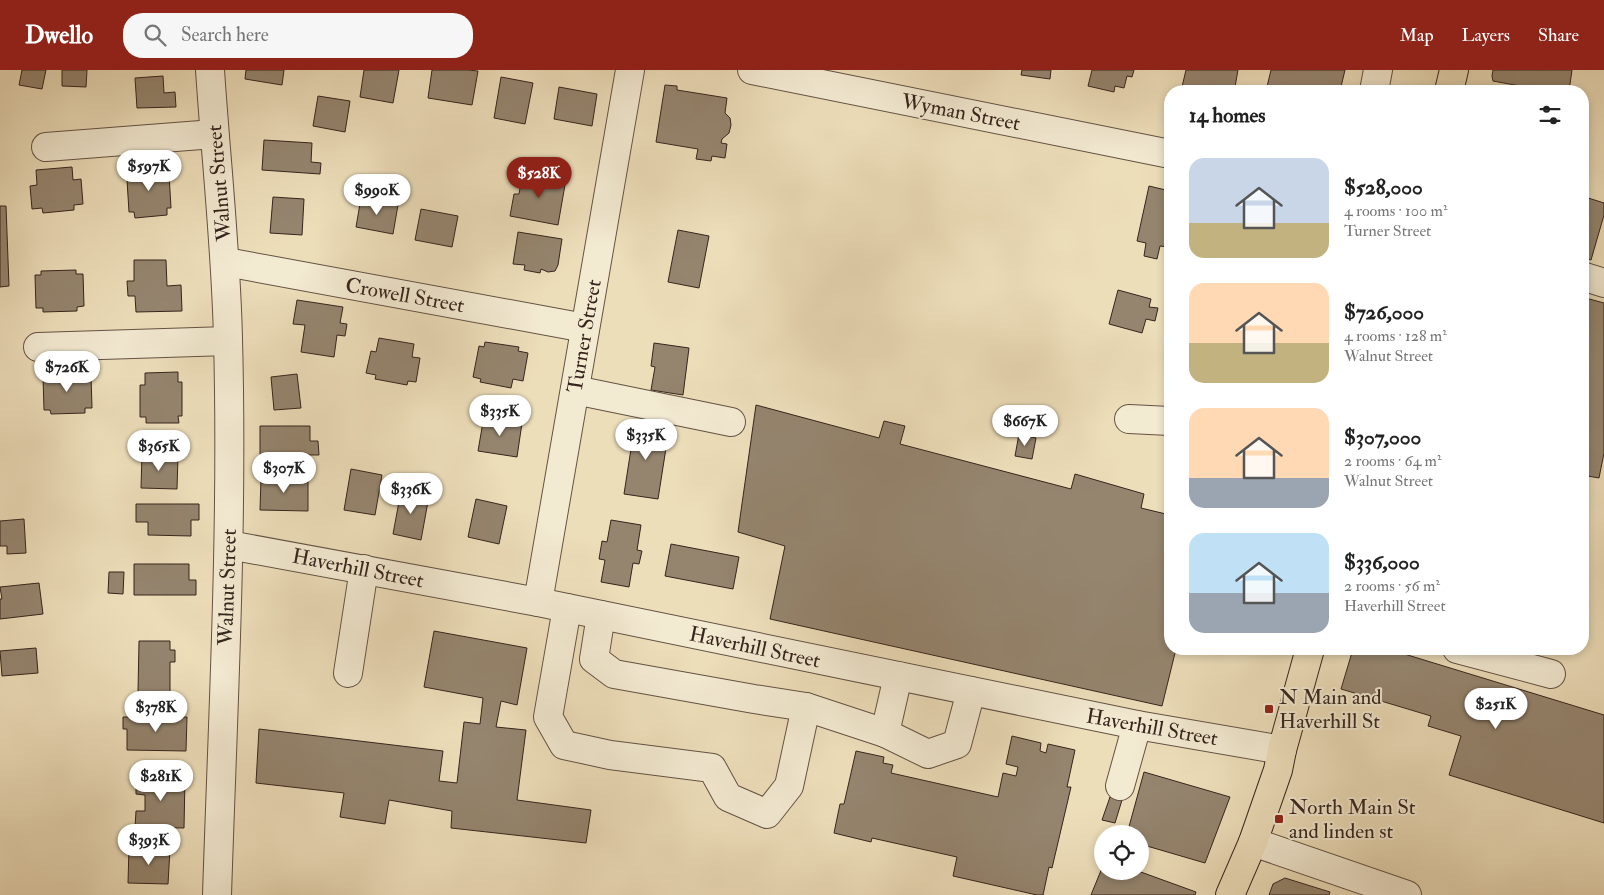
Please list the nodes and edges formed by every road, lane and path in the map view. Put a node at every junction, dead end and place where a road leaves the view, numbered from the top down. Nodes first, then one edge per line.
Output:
1 (210, 70) edge
2 (630, 70) edge
3 (752, 70) edge
4 (1378, 70) edge
5 (1454, 70) edge
6 (1375, 85) edge
7 (1450, 85) edge
8 (214, 134) junction
9 (46, 147) dead end
10 (1164, 153) edge
11 (226, 262) junction
12 (1589, 278) edge
13 (1604, 283) edge
14 (585, 328) junction
15 (228, 341) junction
16 (38, 347) dead end
17 (575, 390) junction
18 (1129, 419) dead end
19 (1164, 421) edge
20 (731, 422) dead end
21 (229, 544) junction
22 (364, 570) junction
23 (538, 602) junction
24 (567, 608) junction
25 (601, 615) junction
26 (1308, 655) edge
27 (1480, 655) edge
28 (348, 673) dead end
29 (1551, 674) dead end
30 (898, 676) junction
31 (971, 691) junction
32 (806, 707) junction
33 (1137, 725) junction
34 (884, 733) junction
35 (1282, 750) junction
36 (1120, 786) dead end
37 (1253, 842) junction
38 (217, 895) edge
39 (1230, 895) edge
40 (1407, 895) edge

1 - 8 street, Walnut Street
2 - 14 street, Turner Street
3 - 10 street, Wyman Street
4 - 6 street
5 - 7 main road
8 - 9 street
8 - 11 street, Walnut Street
11 - 14 street, Crowell Street
11 - 15 street, Walnut Street
12 - 13 street
14 - 17 street, Turner Street
15 - 16 street
15 - 21 street, Walnut Street
17 - 20 street
17 - 23 street, Turner Street
18 - 19 street
21 - 22 street, Haverhill Street
21 - 38 street, Walnut Street
22 - 23 street, Haverhill Street
22 - 28 street
23 - 24 street, Haverhill Street
24 - 25 street, Haverhill Street
24 - 32 street
25 - 30 street, Haverhill Street
25 - 32 street
26 - 35 main road
27 - 29 street
30 - 31 street, Haverhill Street
30 - 34 street
31 - 33 street, Haverhill Street
31 - 34 street
32 - 34 street
33 - 35 street, Haverhill Street
33 - 36 street
35 - 37 main road
37 - 39 main road
37 - 40 street

